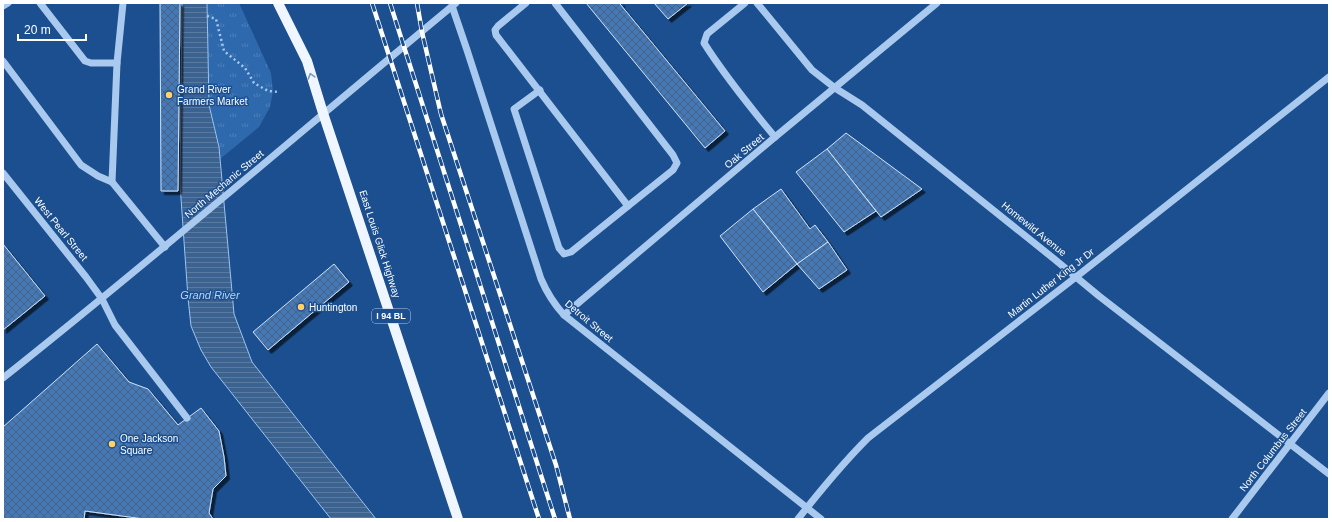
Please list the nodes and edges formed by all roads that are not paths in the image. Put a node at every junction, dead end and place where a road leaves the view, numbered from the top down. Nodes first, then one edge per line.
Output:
1 (8, 3) edge
2 (40, 3) edge
3 (123, 3) edge
4 (278, 3) edge
5 (526, 3) edge
6 (555, 3) edge
7 (745, 3) edge
8 (757, 3) edge
9 (937, 3) edge
10 (454, 5) edge
11 (3, 6) edge
12 (3, 61) edge
13 (117, 63) junction
14 (1329, 77) edge
15 (835, 88) junction
16 (540, 90) junction
17 (323, 113) junction
18 (775, 137) junction
19 (3, 173) edge
20 (112, 182) junction
21 (628, 206) junction
22 (165, 247) junction
23 (1076, 277) junction
24 (102, 299) junction
25 (564, 315) junction
26 (3, 378) edge
27 (1329, 393) edge
28 (187, 418) dead end
29 (1290, 444) junction
30 (1329, 474) edge
31 (807, 508) junction
32 (458, 519) edge
33 (798, 519) edge
34 (820, 519) edge
35 (1232, 519) edge

1 - 11 street
2 - 13 street
3 - 13 street
17 -> 4 main road, I 94 BL
5 - 16 street
6 - 21 street
7 - 18 street
8 - 15 street, Homewild Avenue
9 - 15 street, Oak Street
10 - 17 street, North Mechanic Street
10 - 25 street, Detroit Street
12 - 20 street
13 - 20 street
14 - 23 street, Martin Luther King Jr Dr
15 - 18 street, Oak Street
15 - 23 street, Homewild Avenue
16 - 21 street
16 - 21 street
17 - 22 street, North Mechanic Street
17 - 32 main road, East Louis Glick Highway / I 94 BL
18 - 25 street, Oak Street
19 - 24 street, West Pearl Street
20 - 22 street
22 - 24 street, North Mechanic Street
23 - 29 street, Homewild Avenue
23 - 31 street, Martin Luther King Jr Dr
24 - 26 street, North Mechanic Street
24 - 28 street, West Pearl Street
25 - 31 street, Detroit Street
27 - 29 street, North Columbus Street
29 - 30 street, Homewild Avenue
29 - 35 street, North Columbus Street
31 - 33 street, Martin Luther King Jr Dr
31 - 34 street, Detroit Street

